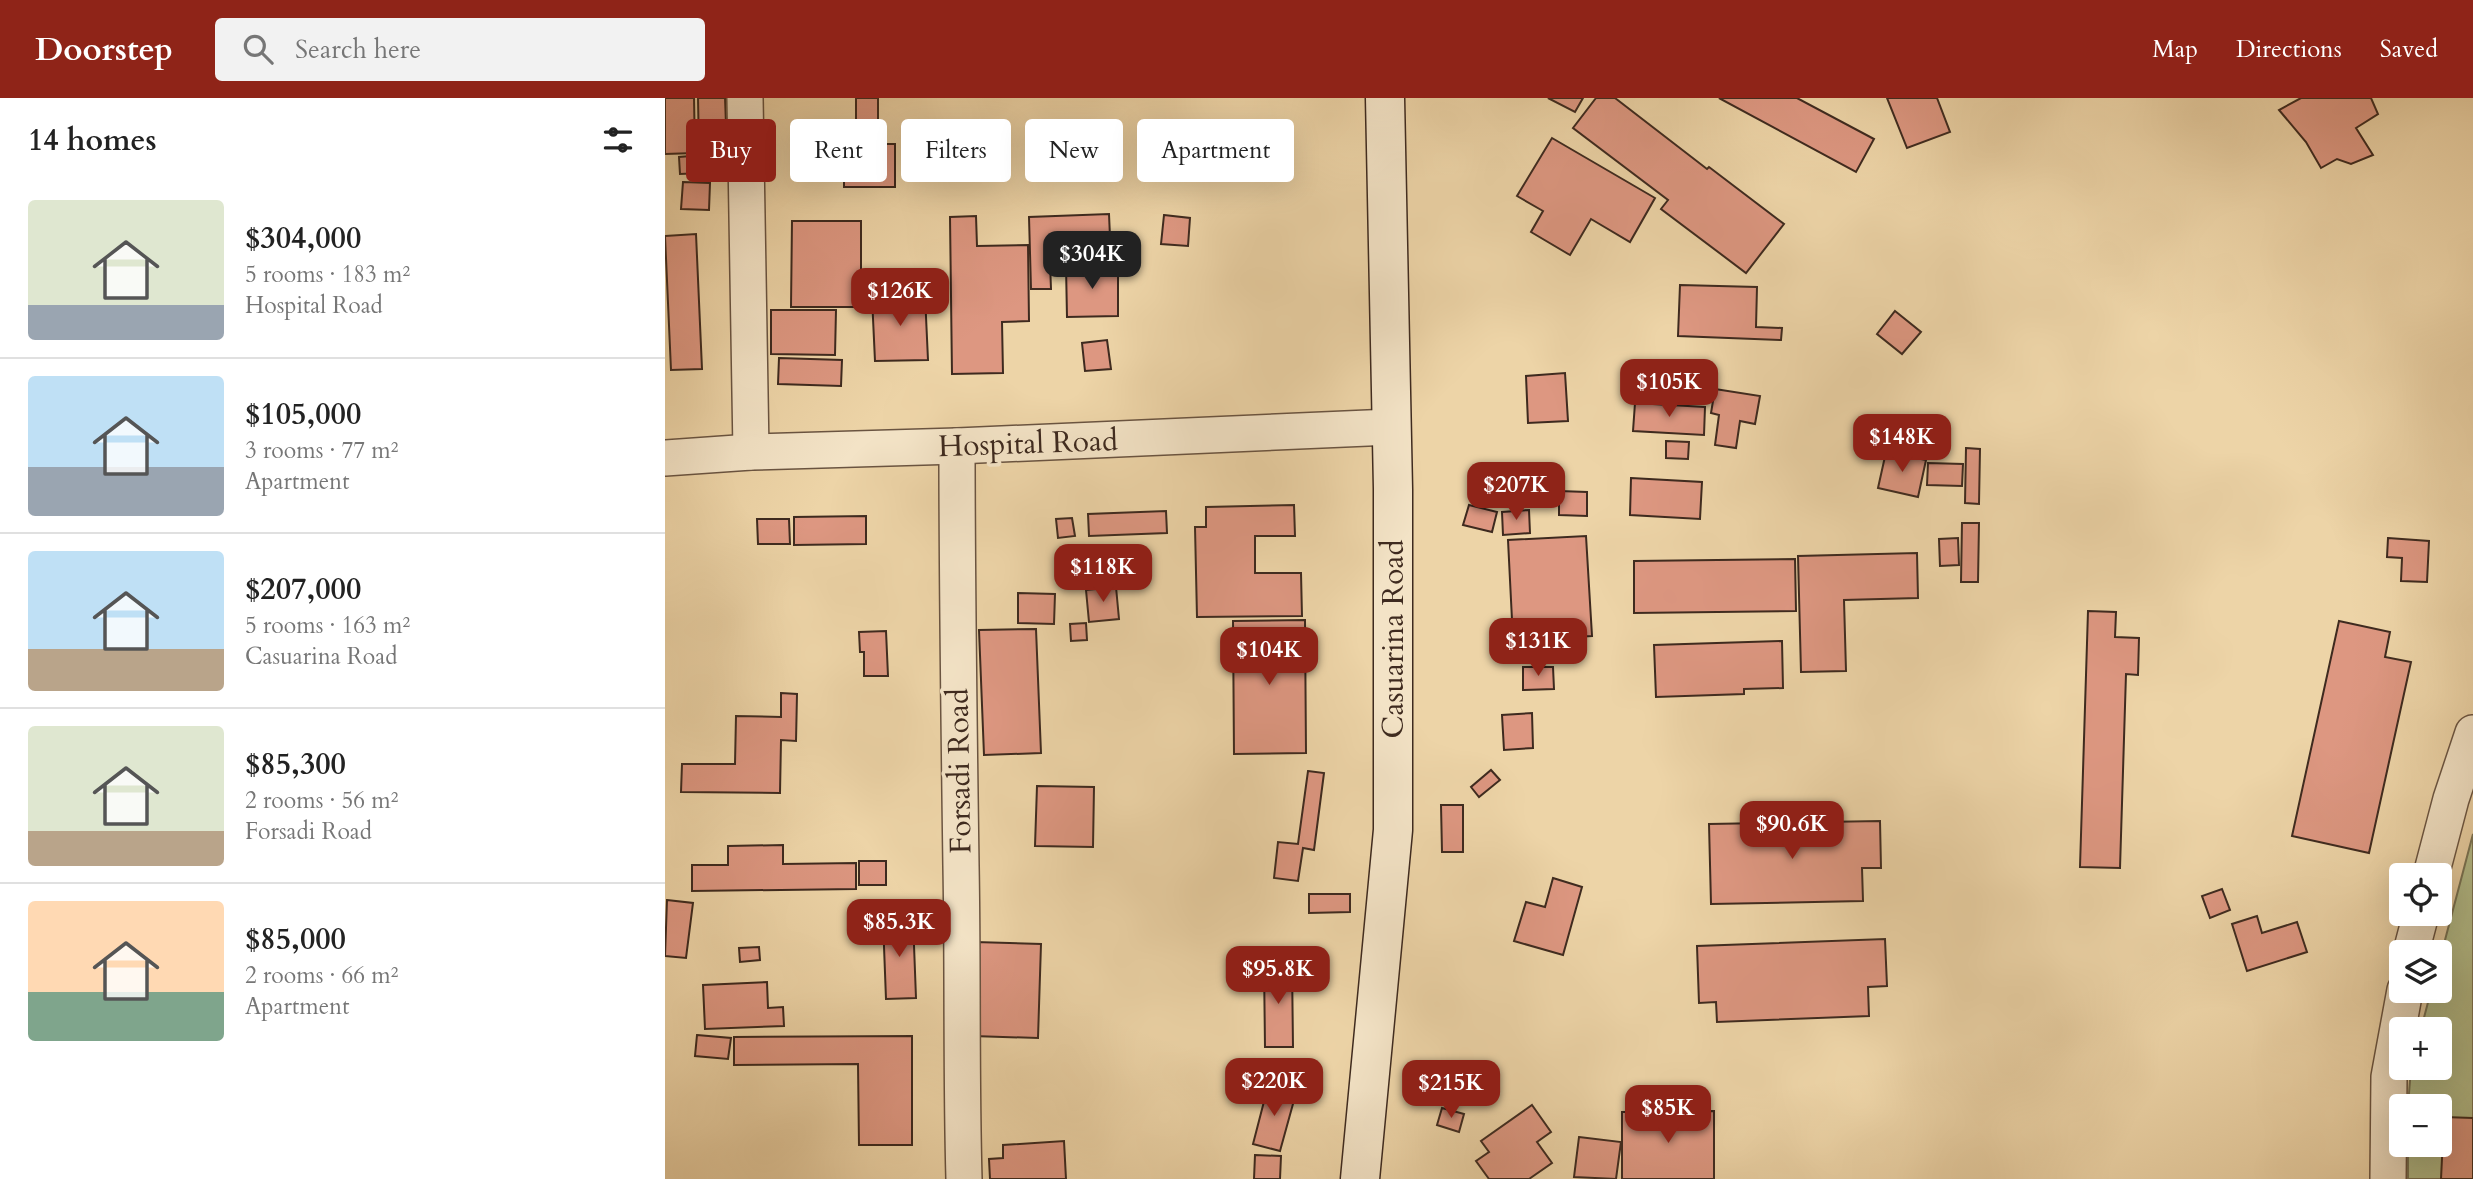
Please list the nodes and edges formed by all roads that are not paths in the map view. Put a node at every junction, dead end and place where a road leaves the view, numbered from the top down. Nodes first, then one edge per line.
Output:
1 (745, 98) edge
2 (1385, 98) edge
3 (1391, 428) junction
4 (957, 446) junction
5 (751, 452) junction
6 (665, 458) edge
7 (2473, 733) edge
8 (2434, 863) edge
9 (2403, 1003) edge
10 (964, 1179) edge
11 (1360, 1179) edge
12 (2388, 1179) edge

1 - 5 street
2 - 3 street, Casuarina Road
3 - 4 street, Hospital Road
3 - 11 street, Casuarina Road
4 - 5 street, Hospital Road
4 - 10 street, Forsadi Road
5 - 6 street, Hospital Road
7 - 8 street
9 - 12 street

